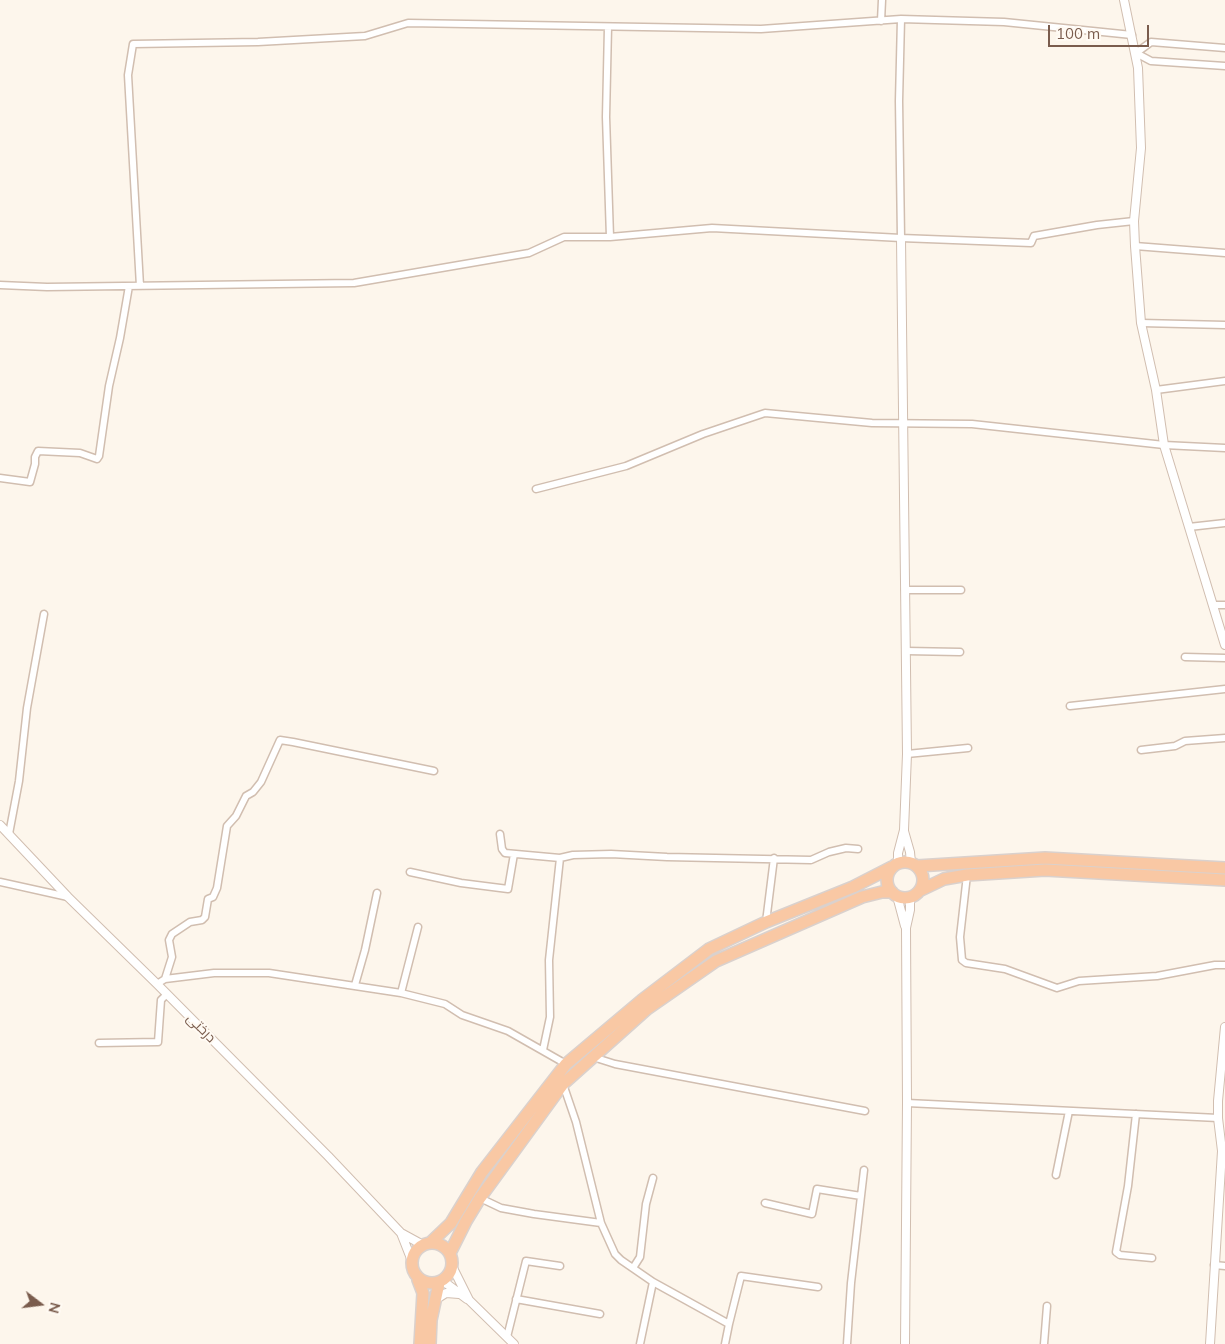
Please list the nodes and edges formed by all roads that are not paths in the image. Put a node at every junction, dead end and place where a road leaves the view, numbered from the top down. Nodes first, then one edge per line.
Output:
1 (882, 0) edge
2 (1124, 0) edge
3 (901, 19) junction
4 (881, 21) junction
5 (608, 27) junction
6 (1132, 35) junction
7 (1225, 48) edge
8 (1136, 53) junction
9 (1225, 66) edge
10 (1134, 221) junction
11 (610, 237) junction
12 (902, 238) junction
13 (1135, 246) junction
14 (1225, 253) edge
15 (0, 285) edge
16 (129, 286) junction
17 (140, 286) junction
18 (1141, 323) junction
19 (1225, 325) edge
20 (1225, 381) edge
21 (1156, 390) junction
22 (903, 423) junction
23 (1164, 445) junction
24 (1225, 448) edge
25 (0, 478) edge
26 (536, 489) dead end
27 (1225, 522) edge
28 (1189, 526) junction
29 (905, 590) junction
30 (961, 590) dead end
31 (1213, 605) junction
32 (1225, 605) edge
33 (44, 614) dead end
34 (1225, 645) edge
35 (906, 651) junction
36 (960, 652) dead end
37 (1185, 656) dead end
38 (1225, 658) edge
39 (1225, 689) edge
40 (1070, 706) dead end
41 (1225, 738) edge
42 (968, 748) dead end
43 (1141, 750) dead end
44 (908, 754) junction
45 (434, 771) dead end
46 (0, 825) edge
47 (904, 830) junction
48 (9, 834) junction
49 (500, 834) dead end
50 (858, 849) dead end
51 (514, 854) junction
52 (560, 858) junction
53 (774, 858) junction
54 (914, 864) junction
55 (895, 865) junction
56 (1225, 868) edge
57 (410, 872) dead end
58 (967, 875) junction
59 (1225, 880) edge
60 (0, 882) edge
61 (920, 890) junction
62 (377, 893) dead end
63 (894, 894) junction
64 (68, 897) junction
65 (910, 897) junction
66 (766, 922) junction
67 (418, 927) dead end
68 (906, 928) junction
69 (1225, 965) edge
70 (165, 979) junction
71 (157, 984) junction
72 (355, 985) junction
73 (401, 993) junction
74 (167, 994) junction
75 (1225, 1027) edge
76 (99, 1043) dead end
77 (543, 1050) junction
78 (594, 1057) junction
79 (566, 1064) junction
80 (563, 1084) junction
81 (1222, 1101) edge
82 (907, 1102) junction
83 (865, 1111) dead end
84 (1069, 1111) junction
85 (1136, 1114) junction
86 (1218, 1118) junction
87 (1223, 1151) edge
88 (864, 1170) dead end
89 (1056, 1175) dead end
90 (653, 1178) dead end
91 (861, 1196) junction
92 (480, 1198) junction
93 (765, 1203) dead end
94 (600, 1223) junction
95 (401, 1233) junction
96 (427, 1244) junction
97 (450, 1252) junction
98 (1152, 1258) dead end
99 (412, 1261) junction
100 (1214, 1264) junction
101 (452, 1266) junction
102 (560, 1266) dead end
103 (1225, 1266) edge
104 (633, 1268) junction
105 (418, 1280) junction
106 (441, 1282) junction
107 (652, 1282) junction
108 (818, 1287) dead end
109 (460, 1295) junction
110 (516, 1299) junction
111 (435, 1300) junction
112 (469, 1300) junction
113 (1047, 1306) dead end
114 (600, 1314) dead end
115 (729, 1324) junction
116 (507, 1337) junction
117 (420, 1344) edge
118 (430, 1344) edge
119 (514, 1344) edge
120 (640, 1344) edge
121 (725, 1344) edge
122 (848, 1344) edge
123 (904, 1344) edge
124 (1044, 1344) edge
125 (1210, 1344) edge

1 - 4 street
2 - 6 street
3 - 4 street
3 - 6 street
3 - 12 street
4 - 5 street
5 - 11 street
5 - 17 street
6 - 8 street
7 - 8 street
8 - 9 street
8 - 10 street
10 - 12 street
10 - 13 street
11 - 12 street
11 - 17 street
12 - 22 street
13 - 14 street
13 - 18 street
15 - 16 street
16 - 17 street
16 - 25 street
18 - 19 street
18 - 21 street
20 - 21 street
21 - 23 street
22 - 23 street
22 - 26 street
22 - 29 street
23 - 24 street
23 - 28 street
27 - 28 street
28 - 31 street
29 - 30 street
29 - 35 street
31 - 32 street
31 - 34 street
33 - 48 street
35 - 36 street
35 - 44 street
37 - 38 street
39 - 40 street
41 - 43 street
42 - 44 street
44 - 47 street
45 - 70 street
46 - 48 street, درختی
47 - 54 street
47 - 55 street
48 - 64 street, درختی
49 - 51 street
50 - 53 street
51 - 52 street
51 - 57 street
52 - 53 street
52 - 77 street
53 - 66 street
54 - 55 highway
54 - 56 highway
54 - 61 highway
55 - 63 highway
55 - 66 highway
58 - 59 highway
58 - 61 highway
58 - 69 street
60 - 64 street
61 - 65 highway
62 - 72 street
63 - 65 highway
63 - 68 street
63 - 78 highway
64 - 71 street, درختی
65 - 68 street
66 - 79 highway
67 - 73 street
68 - 82 street
70 - 71 street
70 - 72 street
71 - 74 street, درختی
72 - 73 street
73 - 77 street
74 - 76 street
74 - 95 street, درختی
75 - 81 street
77 - 79 street
78 - 80 highway
78 - 83 street
79 - 96 highway
80 - 92 highway
80 - 94 street
81 - 86 street
82 - 84 street
82 - 123 street
84 - 85 street
84 - 89 street
85 - 86 street
85 - 98 street
86 - 87 street
87 - 100 street
88 - 91 street
90 - 104 street
91 - 93 street
91 - 122 street
92 - 94 street
92 - 97 highway
94 - 104 street
95 - 96 street
95 - 99 street
96 - 97 highway
96 - 99 highway
97 - 101 highway
99 - 105 highway
100 - 103 street
100 - 125 street
101 - 106 highway
101 - 112 street
102 - 110 street
104 - 107 street
105 - 106 highway
105 - 117 highway
106 - 109 street
106 - 111 highway
107 - 115 street
107 - 120 street
108 - 115 street
109 - 111 street
109 - 112 street
110 - 114 street
110 - 116 street
111 - 118 highway
112 - 116 street
113 - 124 street
115 - 121 street
116 - 119 street

